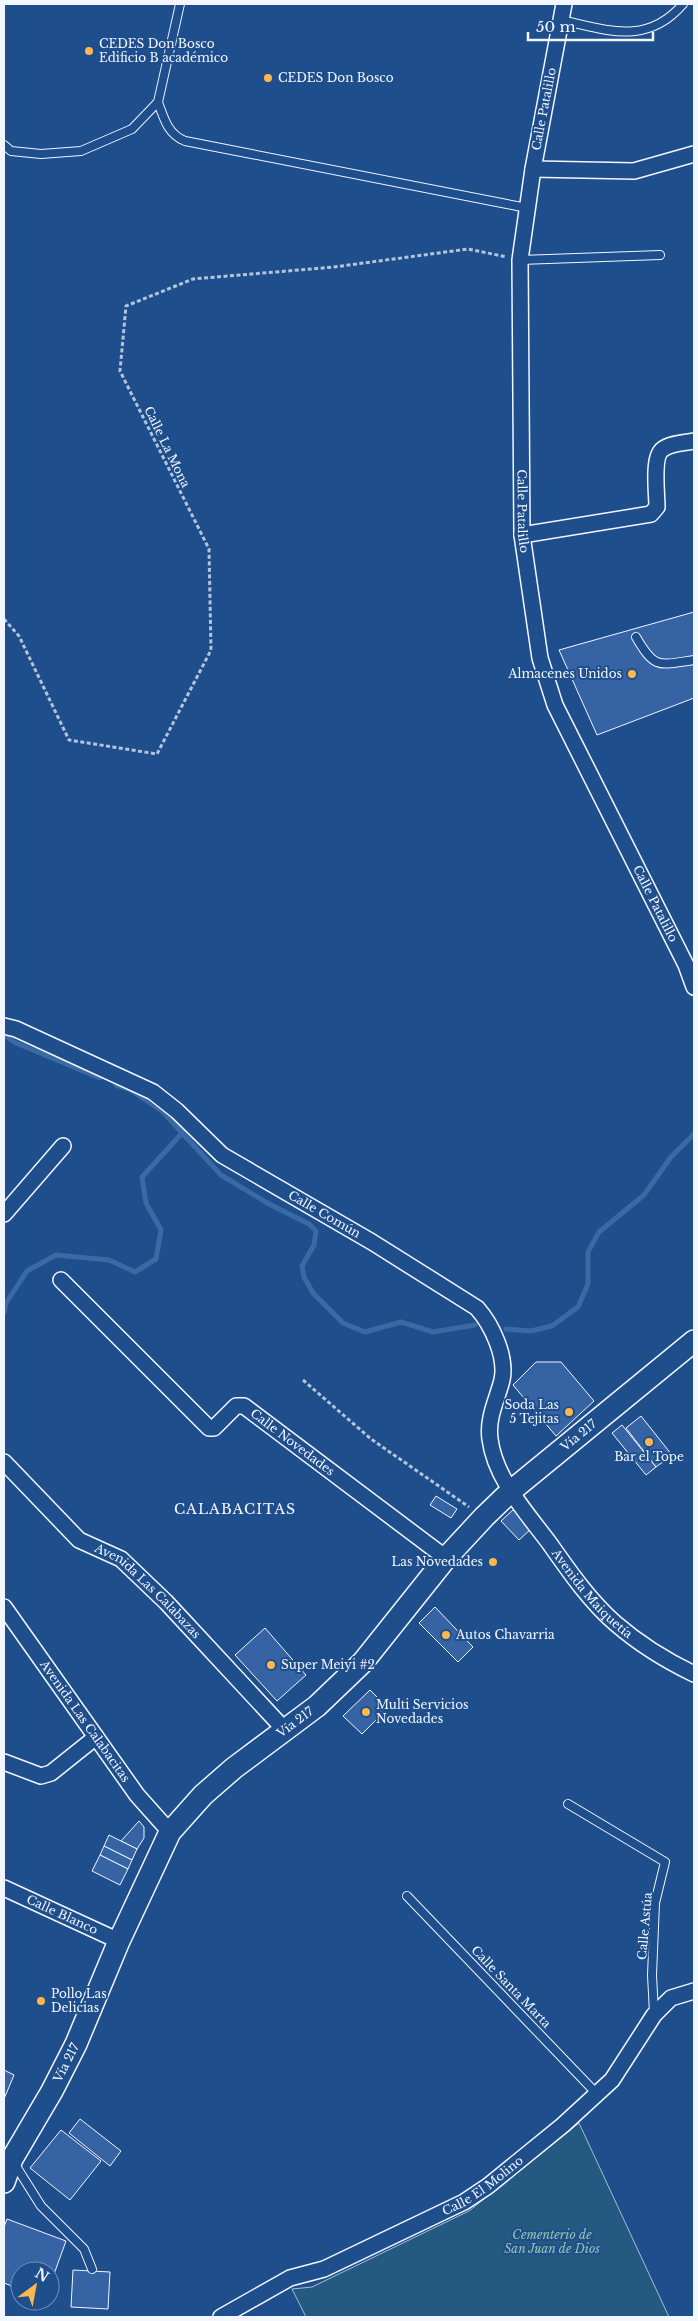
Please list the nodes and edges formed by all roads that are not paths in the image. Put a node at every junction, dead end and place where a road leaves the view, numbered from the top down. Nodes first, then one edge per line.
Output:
1 (180, 4) edge
2 (564, 4) edge
3 (683, 4) edge
4 (561, 20) junction
5 (158, 102) junction
6 (4, 146) edge
7 (694, 154) edge
8 (533, 169) junction
9 (527, 208) junction
10 (660, 255) dead end
11 (520, 260) junction
12 (694, 441) edge
13 (522, 536) junction
14 (636, 637) dead end
15 (694, 660) edge
16 (694, 987) edge
17 (4, 1026) edge
18 (63, 1146) dead end
19 (4, 1214) edge
20 (60, 1280) dead end
21 (694, 1341) edge
22 (4, 1462) edge
23 (512, 1491) junction
24 (446, 1558) junction
25 (4, 1607) edge
26 (694, 1674) edge
27 (284, 1729) junction
28 (96, 1737) junction
29 (4, 1762) edge
30 (568, 1804) dead end
31 (170, 1832) junction
32 (4, 1888) edge
33 (408, 1896) dead end
34 (119, 1941) junction
35 (694, 1991) edge
36 (654, 2015) junction
37 (597, 2094) junction
38 (6, 2158) edge
39 (4, 2182) edge
40 (92, 2269) dead end
41 (221, 2317) edge

1 - 5 lane
2 - 4 street, Calle Patalillo
3 - 4 lane
4 - 8 street, Calle Patalillo
5 - 6 lane
5 - 9 lane
7 - 8 street
8 - 9 street, Calle Patalillo
9 - 11 street, Calle Patalillo
10 - 11 lane
11 - 13 street, Calle Patalillo
12 - 13 street
13 - 16 street, Calle Patalillo
14 - 15 lane
17 - 23 street, Calle Común
18 - 19 street
20 - 24 street, Calle Novedades
21 - 23 main road, Vía 217
22 - 27 street, Avenida Las Calabazas
23 - 24 main road, Vía 217
23 - 26 street, Avenida Maiquetía
24 - 27 main road, Vía 217
25 - 28 street, Avenida Las Calabacitas
27 - 31 main road, Vía 217
28 - 29 street
28 - 31 street, Avenida Las Calabacitas
30 - 36 lane, Calle Astúa
31 - 34 main road, Vía 217
32 - 34 street, Calle Blanco
33 - 37 lane, Calle Santa Marta
34 - 38 main road, Vía 217
35 - 36 street, Calle El Molino
36 - 37 street, Calle El Molino
37 - 41 street, Calle El Molino
38 - 39 main road, Vía 217
38 - 40 lane

